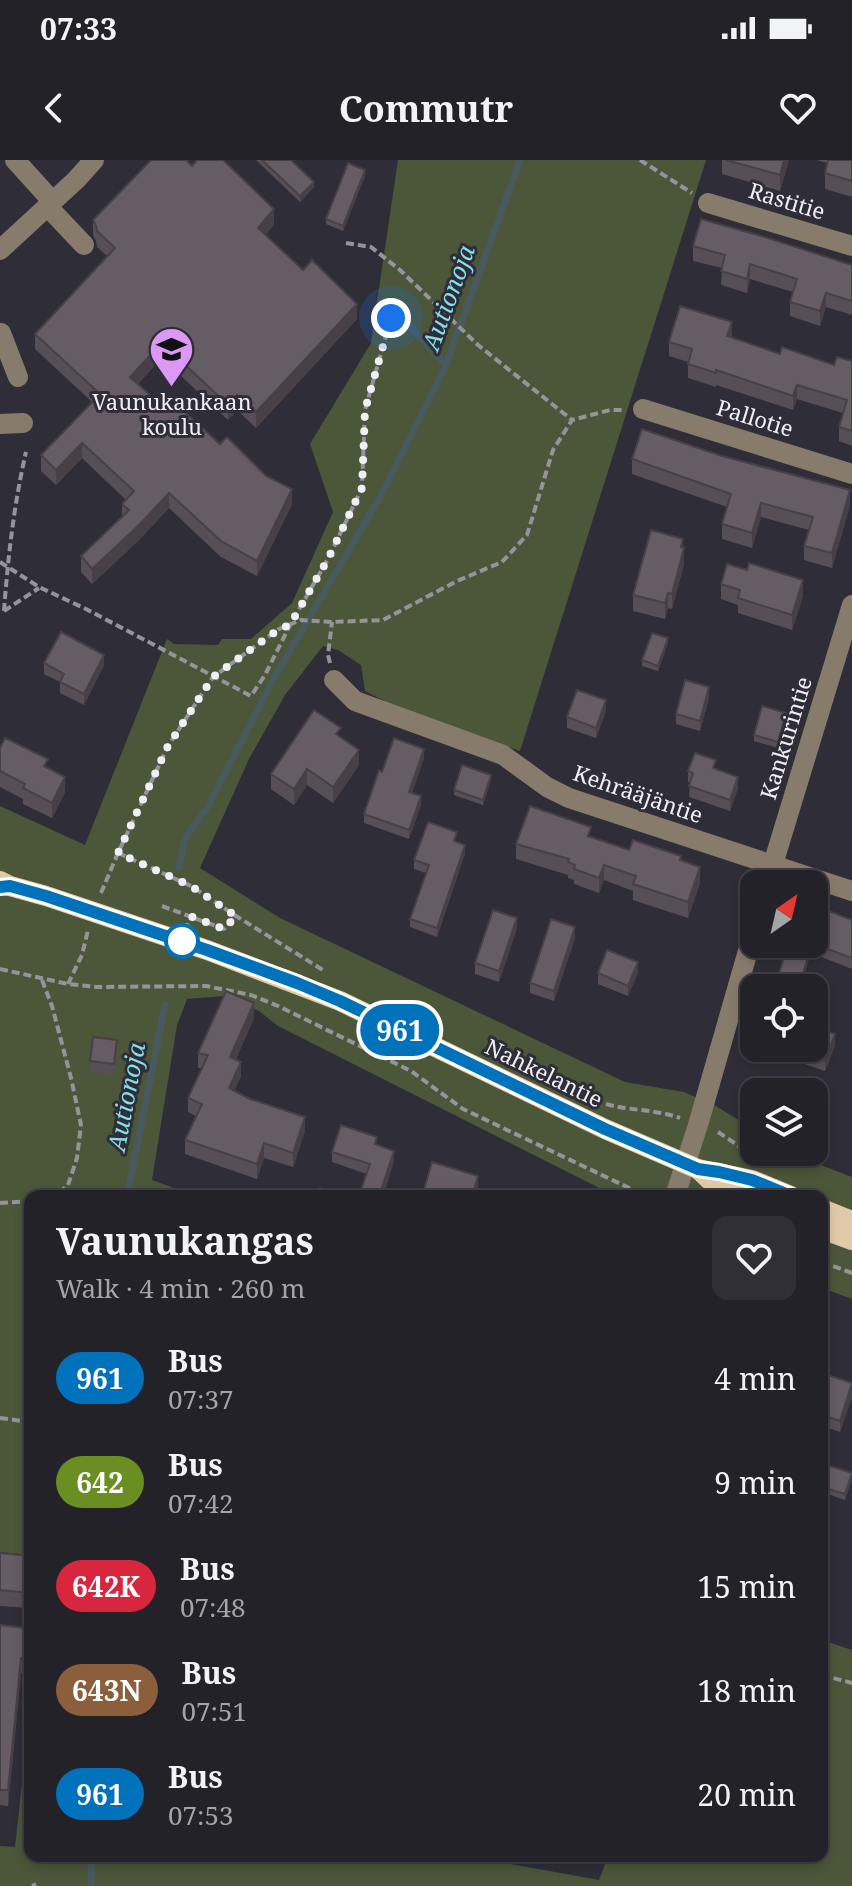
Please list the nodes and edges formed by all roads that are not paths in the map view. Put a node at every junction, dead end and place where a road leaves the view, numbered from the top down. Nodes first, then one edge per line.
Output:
1 (15, 160) edge
2 (94, 160) edge
3 (708, 203) road end
4 (50, 204) junction
5 (84, 245) dead end
6 (852, 246) edge
7 (0, 250) edge
8 (1, 333) edge
9 (18, 377) dead end
10 (643, 409) road end
11 (23, 423) dead end
12 (0, 424) edge
13 (852, 474) edge
14 (852, 605) edge
15 (334, 680) road end
16 (759, 870) edge
17 (771, 870) edge
18 (3, 885) edge
19 (828, 886) edge
20 (852, 891) edge
21 (746, 958) edge
22 (692, 1166) junction
23 (678, 1190) edge
24 (724, 1190) edge
25 (776, 1190) edge
26 (828, 1211) edge
27 (852, 1221) edge
28 (828, 1231) edge
29 (852, 1240) edge

1 - 4 street
2 - 4 street
3 - 6 street, Rastitie
4 - 5 street
4 - 7 street
8 - 9 street
10 - 13 street, Pallotie
11 - 12 street
14 - 17 street, Kankurintie
15 - 16 street, Kehrääjäntie
18 - 22 main road, Nahkelantie
19 - 20 street, Kehrääjäntie
21 - 22 street
22 - 23 street
22 - 24 main road, Nahkelantie
22 - 25 main road, Nahkelantie
26 - 27 main road
28 - 29 main road

